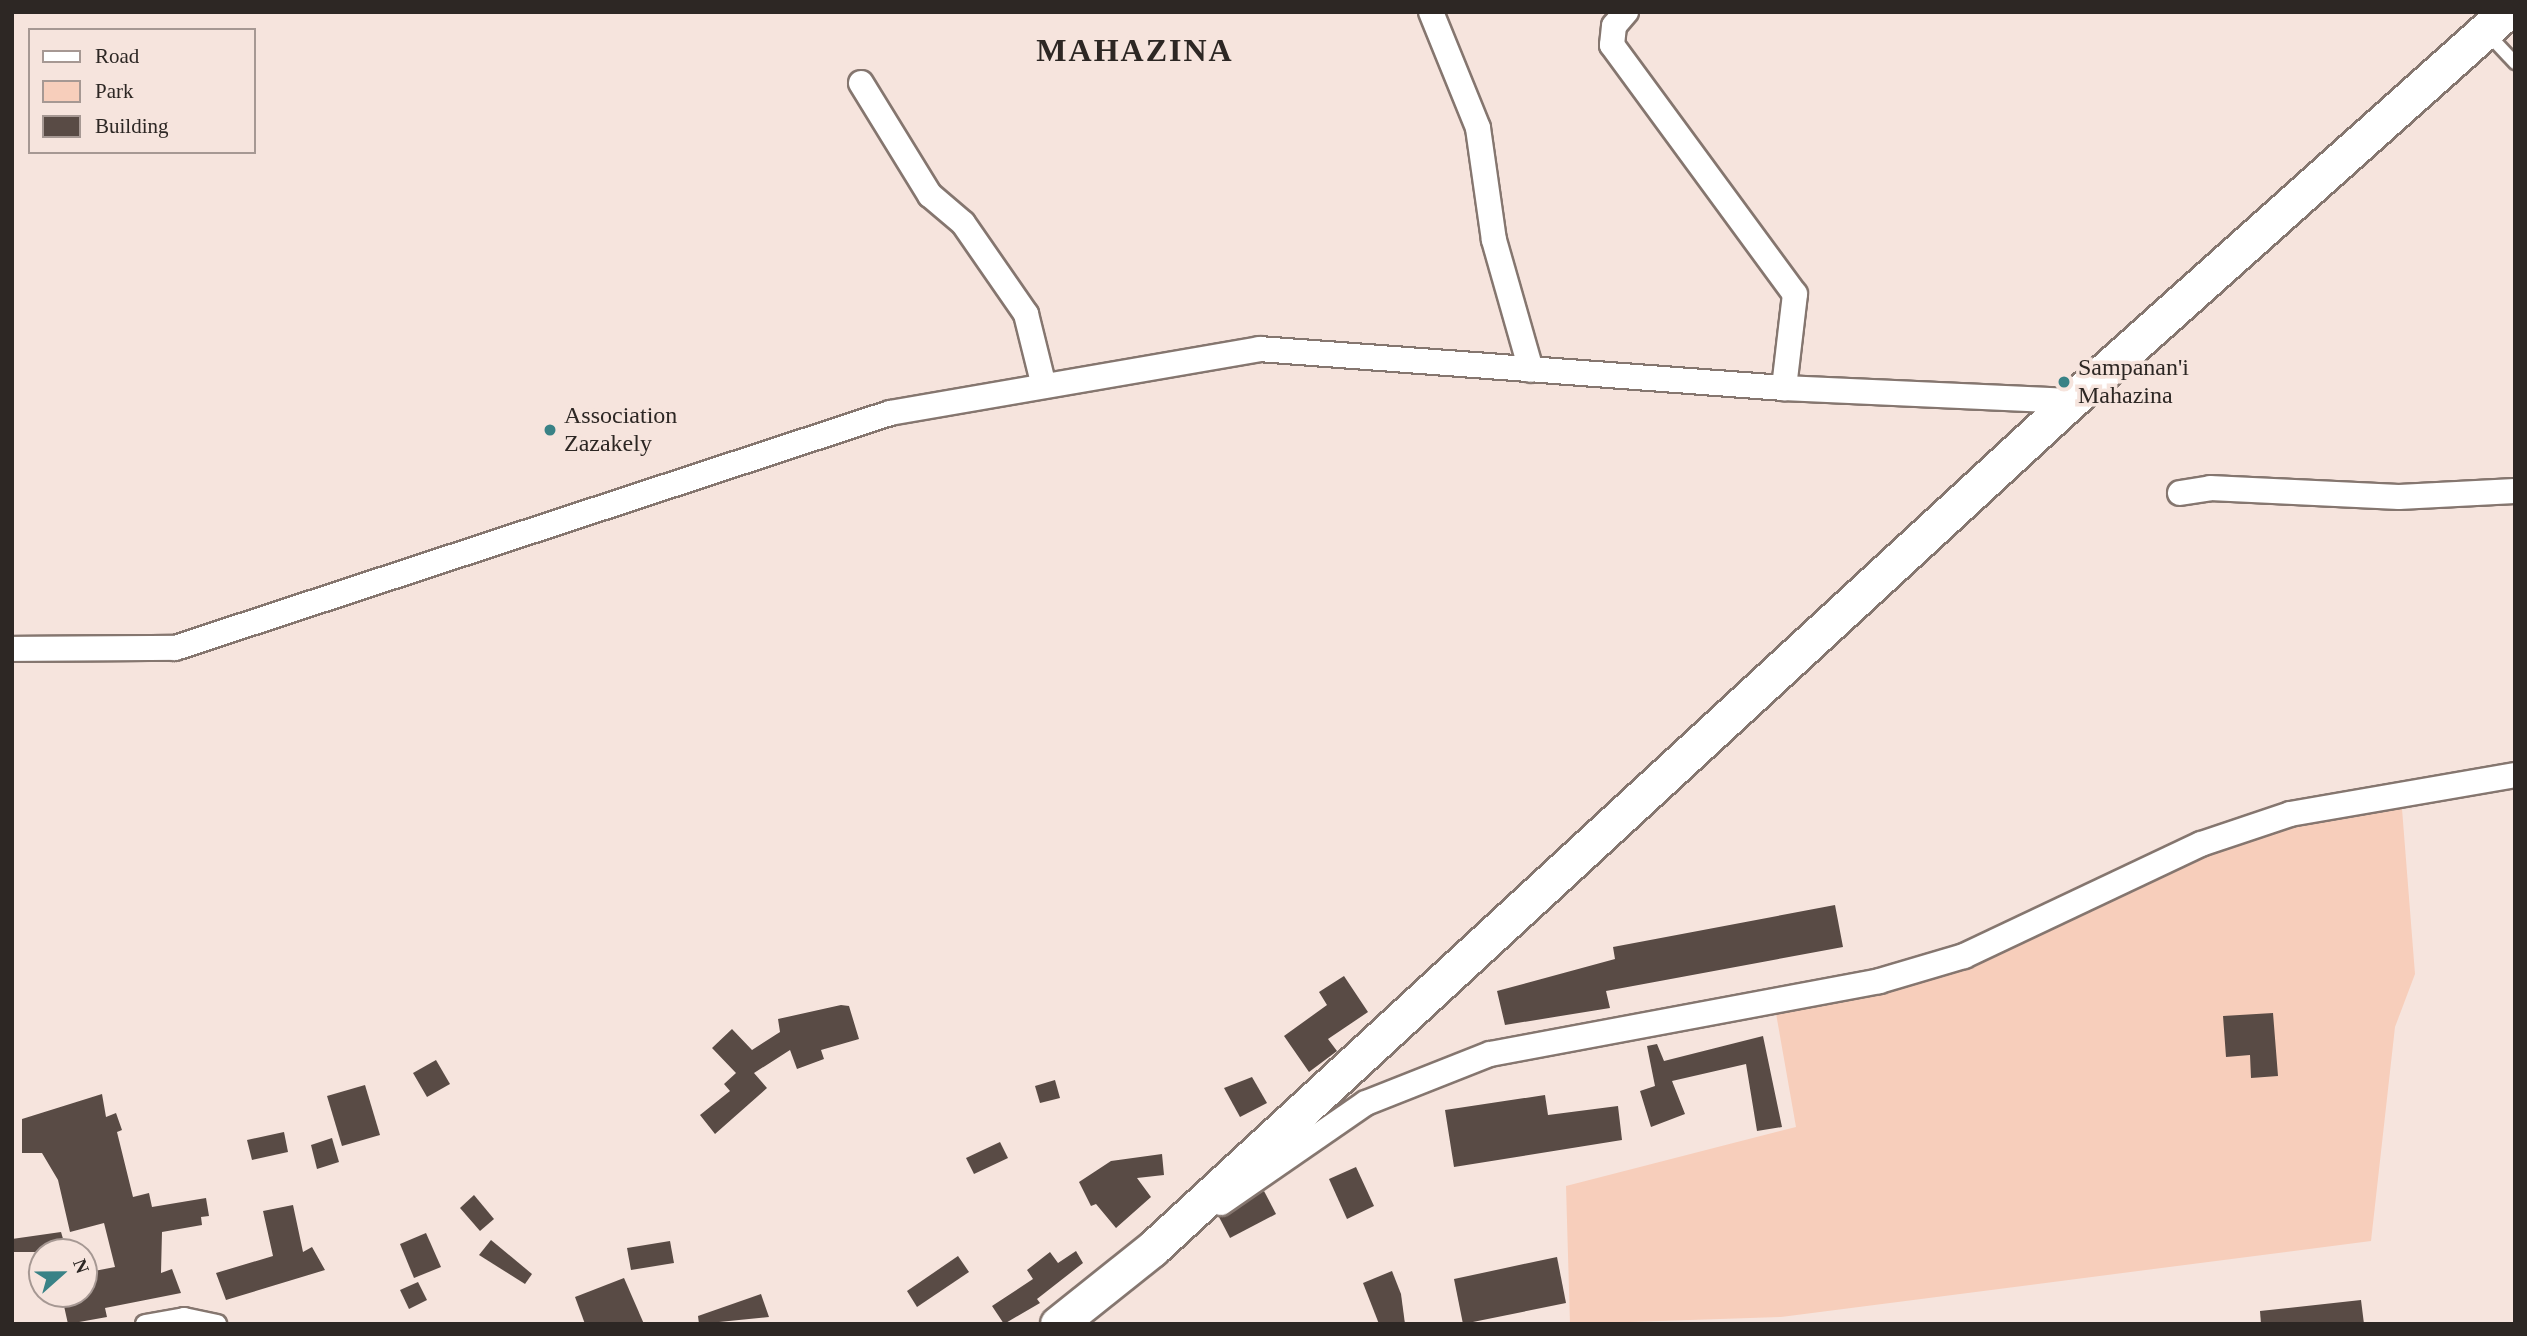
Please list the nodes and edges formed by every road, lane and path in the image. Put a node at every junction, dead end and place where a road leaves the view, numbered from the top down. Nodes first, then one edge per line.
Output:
1 (1431, 12) edge
2 (1626, 12) edge
3 (2496, 22) edge
4 (2515, 63) edge
5 (862, 83) dead end
6 (1531, 370) junction
7 (1044, 386) junction
8 (1784, 388) junction
9 (2071, 401) junction
10 (2515, 491) edge
11 (2180, 493) dead end
12 (12, 649) edge
13 (2515, 775) edge
14 (1153, 1250) junction
15 (145, 1324) edge
16 (217, 1324) edge
17 (1058, 1324) edge

1 - 6 street
2 - 8 street
3 - 4 lane
3 - 9 main road
5 - 7 street
6 - 7 street
6 - 8 street
7 - 12 street
8 - 9 street
9 - 14 main road
10 - 11 street
13 - 14 street
14 - 17 main road
15 - 16 street

